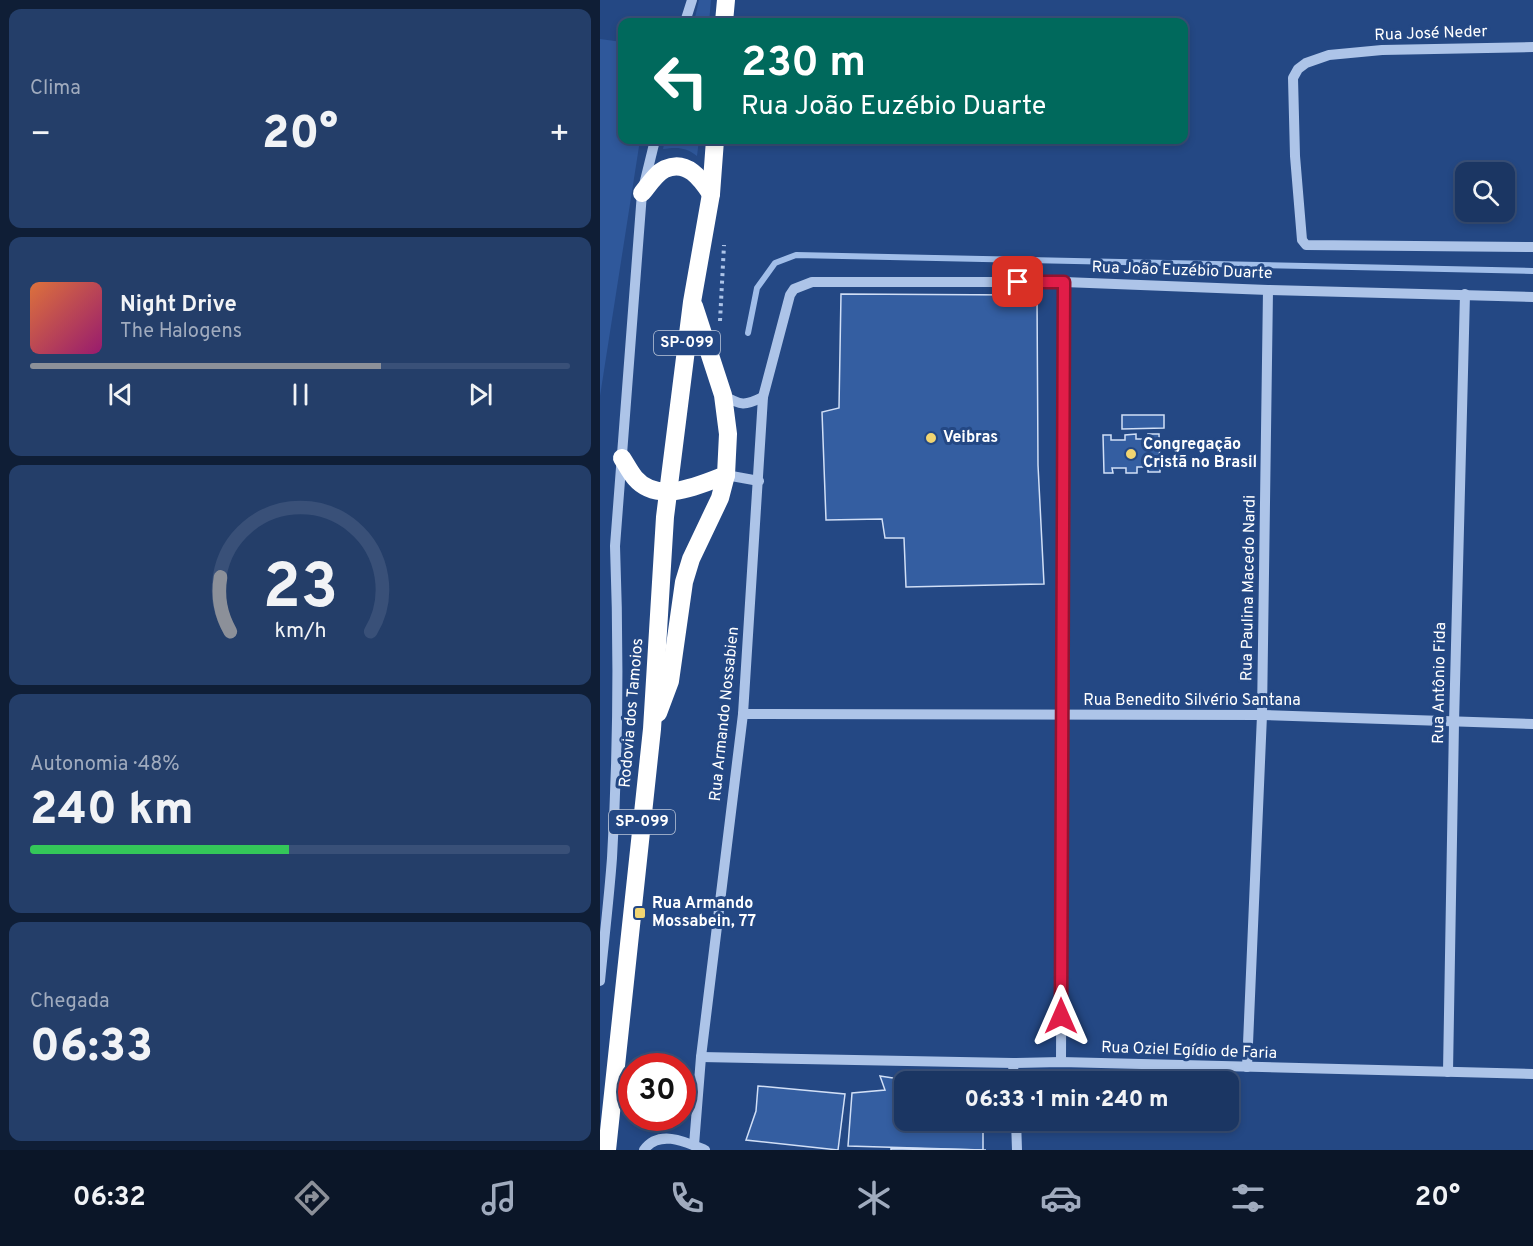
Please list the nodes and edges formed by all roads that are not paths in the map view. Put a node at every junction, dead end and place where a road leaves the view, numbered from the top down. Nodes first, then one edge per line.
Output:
1 (692, 0) edge
2 (726, 0) edge
3 (687, 18) edge
4 (724, 18) edge
5 (1533, 47) edge
6 (654, 144) edge
7 (715, 144) edge
8 (642, 193) junction
9 (711, 194) junction
10 (1533, 247) edge
11 (1064, 282) junction
12 (794, 289) joint
13 (1268, 290) junction
14 (1465, 294) junction
15 (1533, 297) edge
16 (692, 302) junction
17 (723, 395) junction
18 (764, 397) junction
19 (622, 458) junction
20 (726, 475) junction
21 (759, 481) junction
22 (668, 493) junction
23 (743, 714) junction
24 (1062, 715) junction
25 (1262, 715) junction
26 (1454, 723) junction
27 (1533, 724) edge
28 (652, 729) junction
29 (600, 981) edge
30 (701, 1057) junction
31 (1060, 1062) junction
32 (1014, 1063) junction
33 (1247, 1067) junction
34 (1014, 1071) edge
35 (1448, 1072) junction
36 (1533, 1074) edge
37 (1016, 1131) edge
38 (694, 1145) junction
39 (607, 1150) edge
40 (644, 1150) edge
41 (705, 1150) edge
42 (1017, 1150) edge

1 - 3 street
2 - 4 highway
5 - 10 street, Rua José Neder
6 - 8 street
7 - 9 highway, SP-099
8 - 9 highway
8 - 19 street
9 - 16 highway, SP-099
11 - 12 street, Rua João Euzébio Duarte
11 - 13 street, Rua João Euzébio Duarte
11 - 24 street
12 - 18 street, Rua Armando Nossabien
13 - 14 street, Rua João Euzébio Duarte
13 - 25 street, Rua Paulina Macedo Nardi
14 - 15 street, Rua João Euzébio Duarte
14 - 26 street, Rua Antônio Fida
16 - 17 highway
16 - 22 highway, SP-099
17 - 18 street
17 - 20 highway
18 - 21 street, Rua Armando Nossabien
19 - 22 highway
19 - 29 street
20 - 21 street
20 - 22 highway
20 - 28 highway
21 - 23 street, Rua Armando Nossabien
22 - 28 highway, Rodovia dos Tamoios / SP-099
23 - 24 street, Rua Benedito Silvério Santana
23 - 30 street, Rua Armando Nossabien
24 - 25 street, Rua Benedito Silvério Santana
24 - 31 street
25 - 26 street, Rua Benedito Silvério Santana
25 - 33 street, Rua Paulina Macedo Nardi
26 - 27 street, Rua Benedito Silvério Santana
26 - 35 street, Rua Antônio Fida
28 - 39 highway, Rodovia dos Tamoios / SP-099
30 - 32 street, Rua Oziel Egídio de Faria
30 - 38 street, Rua Armando Nossabien
31 - 32 street, Rua Oziel Egídio de Faria
31 - 33 street, Rua Oziel Egídio de Faria
32 - 34 street
33 - 35 street, Rua Oziel Egídio de Faria
35 - 36 street, Rua Oziel Egídio de Faria
37 - 42 street
38 - 40 street
38 - 41 street

